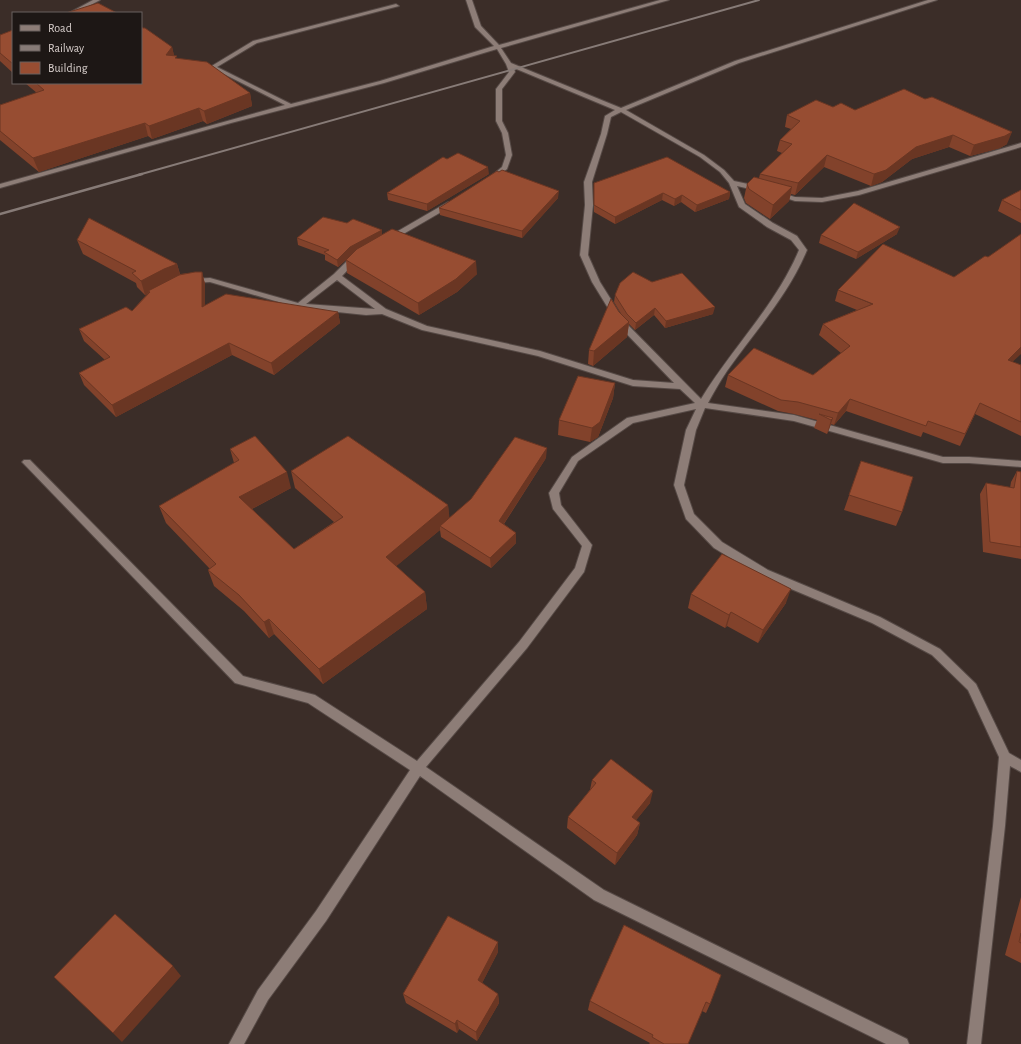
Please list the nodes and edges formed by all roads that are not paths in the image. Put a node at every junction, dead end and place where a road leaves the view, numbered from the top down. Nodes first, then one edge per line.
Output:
1 (97, 0) edge
2 (469, 0) edge
3 (666, 0) edge
4 (934, 0) edge
5 (396, 6) dead end
6 (74, 12) edge
7 (498, 47) junction
8 (509, 64) junction
9 (291, 106) junction
10 (621, 110) junction
11 (1021, 145) edge
12 (485, 182) edge
13 (732, 182) junction
14 (0, 186) edge
15 (460, 198) edge
16 (381, 244) edge
17 (362, 254) edge
18 (337, 276) junction
19 (181, 283) edge
20 (299, 306) junction
21 (383, 311) junction
22 (683, 386) junction
23 (702, 405) junction
24 (27, 462) dead end
25 (1021, 464) edge
26 (1005, 757) junction
27 (1021, 766) edge
28 (418, 768) junction
29 (236, 1044) edge
30 (902, 1044) edge
31 (974, 1044) edge

1 - 6 street
2 - 7 street
3 - 7 street
4 - 10 street
5 - 9 street
7 - 8 street
7 - 9 street
8 - 10 street
8 - 12 street
9 - 14 street
10 - 13 street
10 - 22 street
11 - 13 street
13 - 23 street
15 - 16 street
17 - 18 street
18 - 20 street
18 - 21 street
19 - 20 street
20 - 21 street
21 - 22 street
22 - 23 street
23 - 25 street
23 - 26 street
23 - 28 street
24 - 28 street
26 - 27 street
26 - 31 street
28 - 29 street
28 - 30 street

